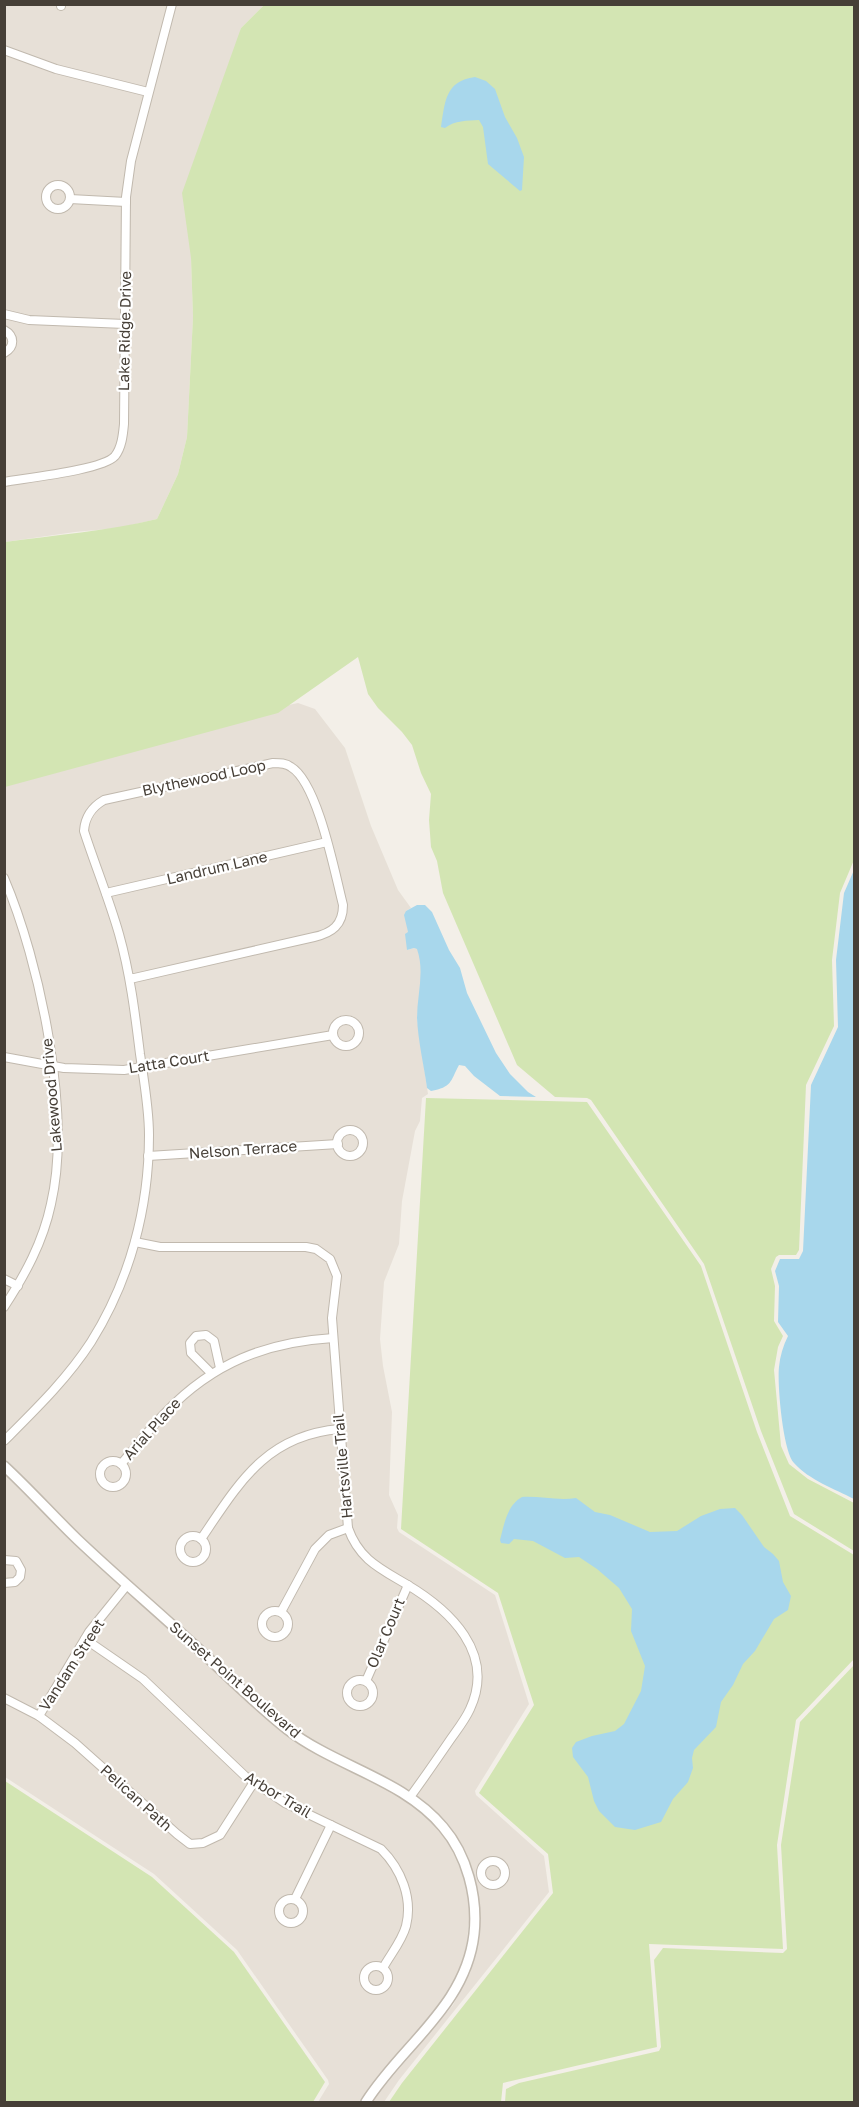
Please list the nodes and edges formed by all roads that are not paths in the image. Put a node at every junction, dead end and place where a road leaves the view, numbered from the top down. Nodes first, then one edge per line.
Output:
1 (172, 4) edge
2 (4, 50) edge
3 (148, 92) junction
4 (70, 198) dead end
5 (126, 202) junction
6 (7, 314) edge
7 (125, 324) junction
8 (4, 353) edge
9 (4, 482) edge
10 (327, 842) junction
11 (4, 878) edge
12 (106, 892) junction
13 (130, 979) junction
14 (333, 1035) dead end
15 (4, 1057) edge
16 (52, 1065) junction
17 (142, 1067) junction
18 (338, 1144) dead end
19 (148, 1156) junction
20 (135, 1242) junction
21 (4, 1278) edge
22 (18, 1286) junction
23 (4, 1307) edge
24 (333, 1338) junction
25 (220, 1368) junction
26 (211, 1373) junction
27 (340, 1429) junction
28 (4, 1441) edge
29 (121, 1464) dead end
30 (4, 1466) edge
31 (348, 1528) junction
32 (201, 1539) dead end
33 (4, 1560) edge
34 (4, 1583) edge
35 (127, 1585) junction
36 (408, 1585) junction
37 (281, 1612) dead end
38 (85, 1639) junction
39 (366, 1681) dead end
40 (4, 1698) edge
41 (39, 1716) junction
42 (254, 1782) junction
43 (411, 1797) junction
44 (331, 1825) junction
45 (481, 1875) dead end
46 (469, 1878) junction
47 (295, 1899) dead end
48 (383, 1968) dead end
49 (366, 2103) edge

1 - 3 street, Lake Ridge Drive
2 - 3 street
3 - 5 street, Lake Ridge Drive
4 - 5 street
5 - 7 street, Lake Ridge Drive
6 - 7 street
6 - 8 street
7 - 9 street, Lake Ridge Drive
10 - 12 street, Landrum Lane
10 - 12 street, Blythewood Loop
10 - 13 street, Blythewood Loop
11 - 16 street, Lakewood Drive
12 - 13 street, Blythewood Loop
13 - 17 street, Blythewood Loop
14 - 17 street, Latta Court
15 - 16 street, Latta Court
16 - 17 street, Latta Court
16 - 22 street, Lakewood Drive
17 - 19 street, Blythewood Loop
18 - 19 street, Nelson Terrace
19 - 20 street, Blythewood Loop
20 - 24 street, Hartsville Trail
20 - 28 street, Blythewood Loop
21 - 22 street
22 - 23 street, Lakewood Drive
24 - 25 street, Arial Place
24 - 27 street, Hartsville Trail
25 - 26 street, Arial Place
25 - 26 street
26 - 29 street, Arial Place
27 - 31 street, Hartsville Trail
27 - 32 street
30 - 35 street, Sunset Point Boulevard
31 - 36 street, Hartsville Trail
31 - 37 street
33 - 34 street
35 - 38 street, Vandam Street
35 - 43 street, Sunset Point Boulevard
36 - 39 street, Olar Court
36 - 43 street, Hartsville Trail
38 - 41 street, Vandam Street
38 - 42 street, Arbor Trail
40 - 41 street, Pelican Path
41 - 42 street, Pelican Path
42 - 44 street, Arbor Trail
43 - 46 street, Sunset Point Boulevard
44 - 47 street
44 - 48 street, Arbor Trail
45 - 46 street
46 - 49 street, Sunset Point Boulevard

